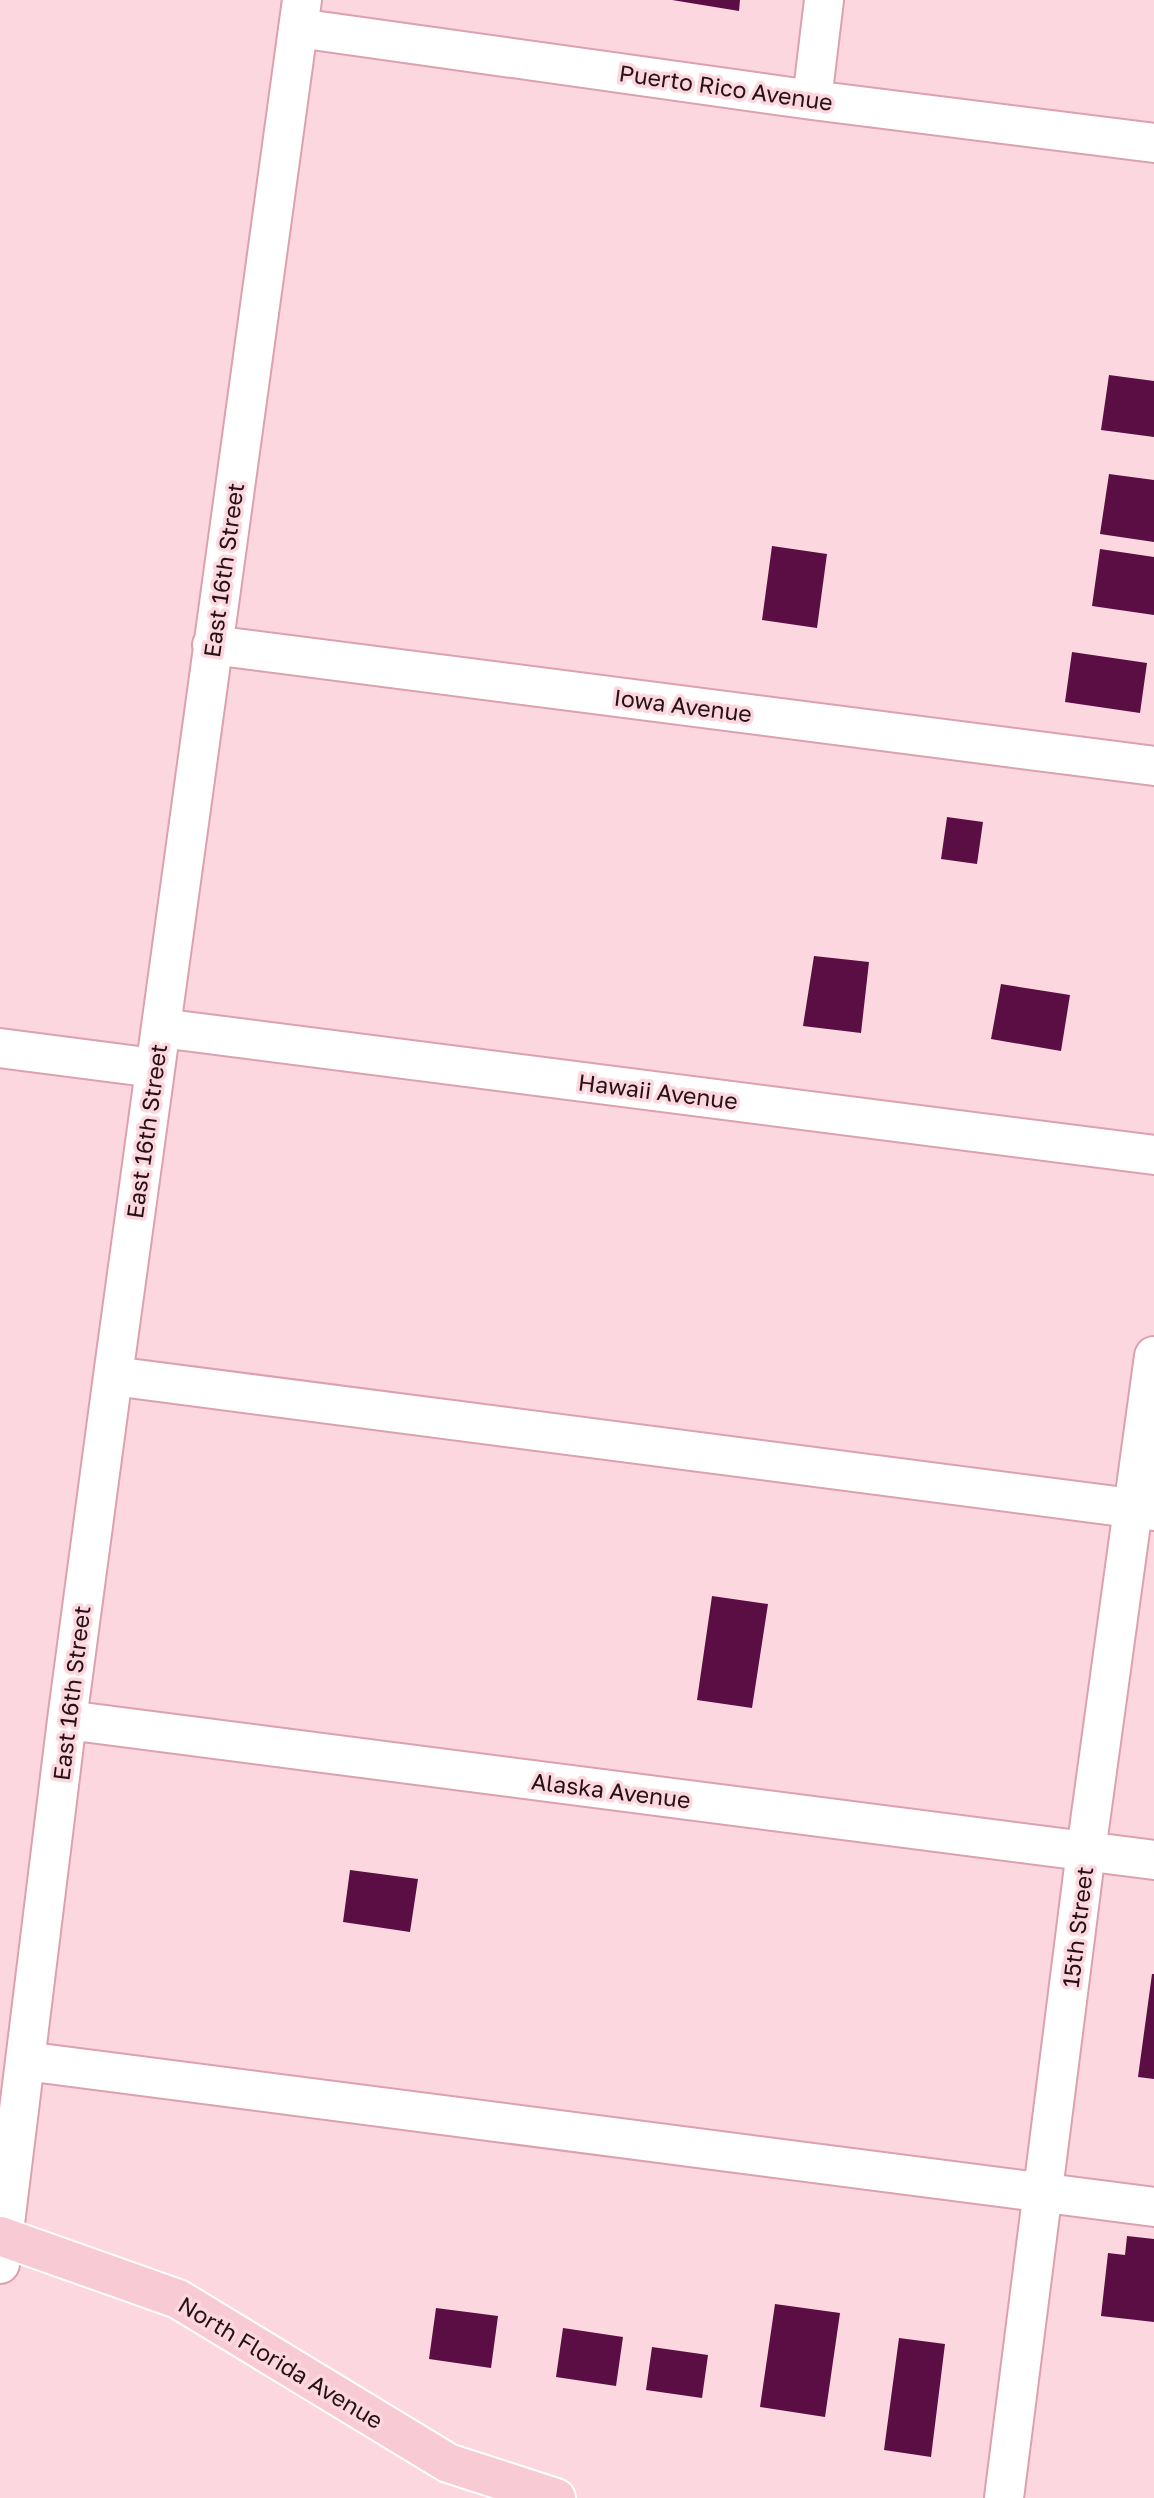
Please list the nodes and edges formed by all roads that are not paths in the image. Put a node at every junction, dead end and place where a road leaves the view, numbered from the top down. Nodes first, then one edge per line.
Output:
1 (824, 0) edge
2 (300, 14) edge
3 (812, 100) junction
4 (1154, 143) edge
5 (212, 645) junction
6 (1154, 766) edge
7 (161, 1028) junction
8 (0, 1048) edge
9 (154, 1068) junction
10 (1154, 1155) edge
11 (1154, 1356) edge
12 (113, 1376) junction
13 (1144, 1510) edge
14 (67, 1720) junction
15 (1086, 1851) junction
16 (1154, 1860) edge
17 (26, 2061) junction
18 (1043, 2192) junction
19 (1154, 2207) edge
20 (1, 2246) edge
21 (556, 2498) edge
22 (1004, 2498) edge

1 - 3 street
2 - 3 street, Puerto Rico Avenue
2 - 5 street, East 16th Street
3 - 4 street, Puerto Rico Avenue
5 - 6 street, Iowa Avenue
5 - 7 street, East 16th Street
7 - 9 street, East 16th Street
7 - 10 street, Hawaii Avenue
8 - 9 street
9 - 12 street, East 16th Street
11 - 13 street, 15th Street
12 - 13 street
12 - 14 street, East 16th Street
13 - 15 street, 15th Street
14 - 15 street, Alaska Avenue
14 - 17 street, East 16th Street
15 - 16 street, Alaska Avenue
15 - 18 street, 15th Street
17 - 18 street
17 - 20 street, East 16th Street
18 - 19 street
18 - 22 street, 15th Street
20 - 21 main road, North Florida Avenue

